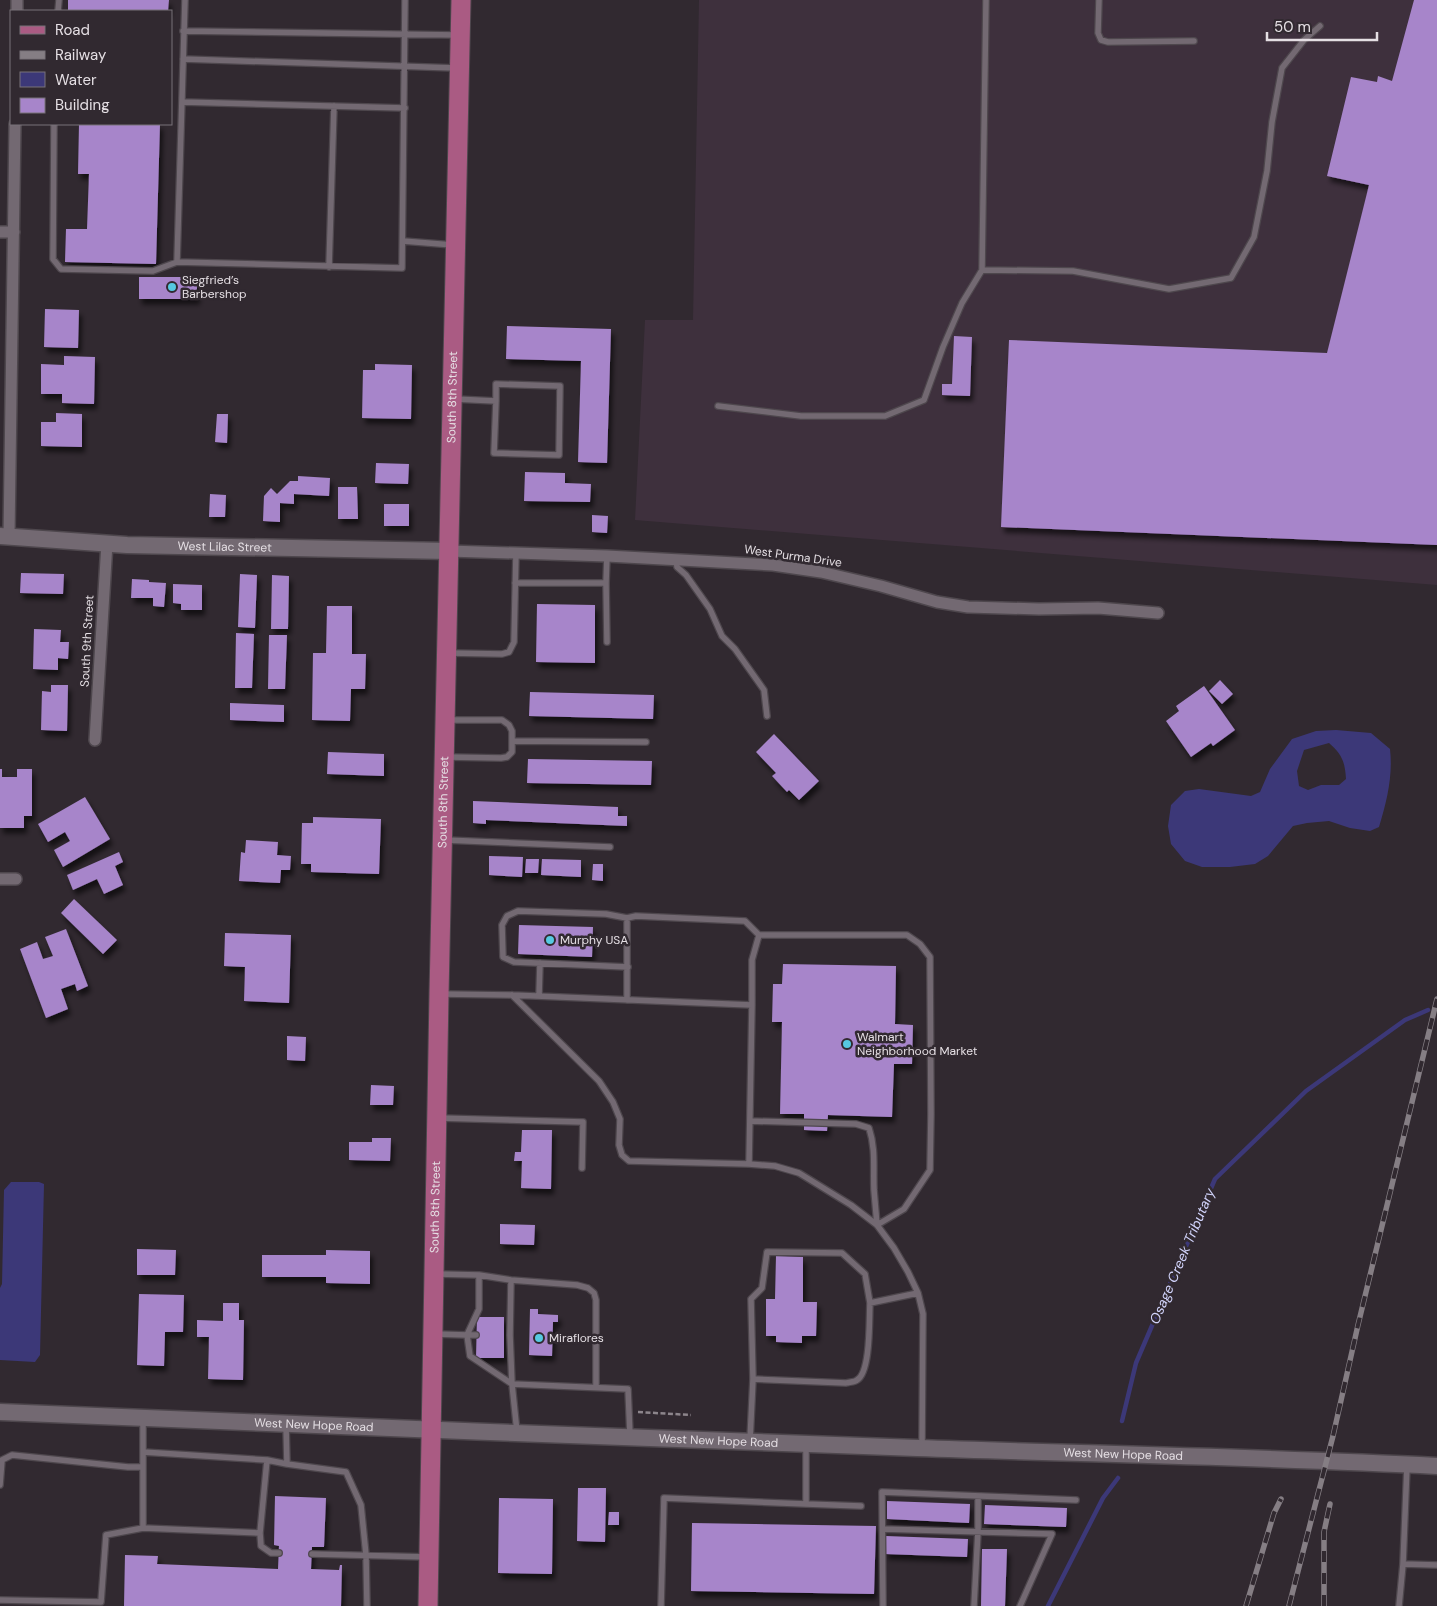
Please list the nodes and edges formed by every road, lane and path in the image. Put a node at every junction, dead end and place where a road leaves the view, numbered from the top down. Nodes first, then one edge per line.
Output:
1 (185, 0) edge
2 (406, 0) edge
3 (461, 0) edge
4 (986, 0) edge
5 (1099, 0) edge
6 (1320, 26) dead end
7 (183, 31) junction
8 (405, 35) junction
9 (460, 36) junction
10 (1194, 41) dead end
11 (183, 59) junction
12 (405, 65) junction
13 (459, 68) junction
14 (182, 102) junction
15 (334, 106) junction
16 (405, 108) junction
17 (15, 125) edge
18 (54, 125) edge
19 (0, 232) edge
20 (14, 232) junction
21 (403, 241) junction
22 (456, 245) junction
23 (177, 262) junction
24 (329, 267) junction
25 (982, 270) junction
26 (452, 398) junction
27 (496, 401) junction
28 (718, 406) dead end
29 (4, 536) edge
30 (107, 543) junction
31 (449, 551) junction
32 (516, 553) junction
33 (607, 556) junction
34 (676, 559) junction
35 (515, 583) junction
36 (606, 583) junction
37 (1158, 613) dead end
38 (607, 642) dead end
39 (447, 653) junction
40 (767, 716) dead end
41 (445, 720) junction
42 (95, 740) dead end
43 (512, 742) junction
44 (646, 742) dead end
45 (445, 757) junction
46 (443, 840) junction
47 (610, 847) dead end
48 (0, 879) edge
49 (16, 879) dead end
50 (627, 918) junction
51 (759, 935) junction
52 (540, 964) junction
53 (628, 967) junction
54 (439, 994) junction
55 (512, 995) junction
56 (539, 996) junction
57 (627, 1000) junction
58 (752, 1005) junction
59 (437, 1118) junction
60 (750, 1121) junction
61 (749, 1164) junction
62 (582, 1168) dead end
63 (877, 1225) junction
64 (434, 1274) junction
65 (479, 1275) junction
66 (511, 1280) junction
67 (918, 1293) junction
68 (870, 1303) junction
69 (434, 1334) junction
70 (467, 1335) junction
71 (476, 1335) dead end
72 (753, 1379) junction
73 (512, 1384) junction
74 (596, 1386) junction
75 (0, 1412) edge
76 (630, 1412) junction
77 (691, 1415) dead end
78 (142, 1418) junction
79 (286, 1424) junction
80 (432, 1430) junction
81 (518, 1433) junction
82 (630, 1438) junction
83 (750, 1442) junction
84 (806, 1444) junction
85 (922, 1448) junction
86 (143, 1452) junction
87 (266, 1460) junction
88 (286, 1464) junction
89 (1407, 1464) junction
90 (1437, 1466) edge
91 (143, 1467) junction
92 (0, 1485) edge
93 (978, 1496) junction
94 (1076, 1500) dead end
95 (806, 1504) junction
96 (861, 1506) dead end
97 (142, 1528) junction
98 (883, 1529) junction
99 (978, 1531) junction
100 (260, 1532) junction
101 (279, 1553) dead end
102 (312, 1554) dead end
103 (366, 1555) junction
104 (429, 1557) junction
105 (1403, 1564) junction
106 (1437, 1564) edge
107 (0, 1600) edge
108 (101, 1604) edge
109 (367, 1606) edge
110 (428, 1606) edge
111 (661, 1606) edge
112 (883, 1606) edge
113 (974, 1606) edge
114 (1020, 1606) edge
115 (1399, 1606) edge

1 - 7 lane
2 - 8 lane
3 - 9 main road, South 8th Street
4 - 25 lane
5 - 10 lane
6 - 25 lane
7 - 8 lane
7 - 11 lane
8 - 9 lane
8 - 12 lane
9 - 13 main road, South 8th Street
11 - 12 lane
11 - 14 lane
12 - 13 lane
12 - 16 lane
13 - 22 main road, South 8th Street
14 - 15 lane
14 - 23 lane
15 - 16 lane
15 - 24 lane
16 - 21 lane
17 - 20 street
18 - 23 lane
19 - 20 street
20 - 29 street
21 - 22 lane
21 - 24 lane
22 - 26 main road, South 8th Street
23 - 24 lane
25 - 28 lane
26 - 27 lane
26 - 31 main road, South 8th Street
27 - 27 lane
29 - 30 main road, West Lilac Street
30 - 31 main road, West Lilac Street
30 - 42 street, South 9th Street
31 - 32 street, West Purma Drive
31 - 39 main road, South 8th Street
32 - 33 street, West Purma Drive
32 - 35 lane
33 - 34 street, West Purma Drive
33 - 36 lane
34 - 37 street, West Purma Drive
34 - 40 lane
35 - 36 lane
35 - 39 lane
36 - 38 lane
39 - 41 main road, South 8th Street
41 - 43 lane
41 - 45 main road, South 8th Street
43 - 44 lane
43 - 45 lane
45 - 46 main road, South 8th Street
46 - 47 lane
46 - 54 main road, South 8th Street
48 - 49 street
50 - 51 lane
50 - 52 lane
50 - 53 lane
51 - 58 lane
51 - 63 lane
52 - 53 lane
52 - 56 lane
53 - 57 lane
54 - 55 lane
54 - 59 main road, South 8th Street
55 - 56 lane
55 - 61 lane
56 - 57 lane
57 - 58 lane
58 - 60 lane
59 - 62 lane
59 - 64 main road, South 8th Street
60 - 61 lane
60 - 63 lane
61 - 63 lane
63 - 67 lane
64 - 65 lane
64 - 69 main road, South 8th Street
65 - 66 lane
65 - 70 lane
66 - 73 lane
66 - 74 lane
67 - 68 lane
67 - 85 lane
68 - 72 lane
68 - 72 lane
69 - 70 lane
69 - 80 main road, South 8th Street
70 - 71 lane
70 - 73 lane
72 - 83 lane
73 - 74 lane
73 - 81 lane
74 - 76 lane
75 - 78 main road, West New Hope Road
76 - 77 path
76 - 82 lane
78 - 79 main road, West New Hope Road
78 - 86 lane
79 - 80 main road, West New Hope Road
79 - 88 lane
80 - 81 main road, West New Hope Road
80 - 104 main road, South 8th Street
81 - 82 main road, West New Hope Road
82 - 83 main road, West New Hope Road
83 - 84 main road, West New Hope Road
84 - 85 main road, West New Hope Road
84 - 95 lane
85 - 89 main road, West New Hope Road
86 - 87 lane
86 - 91 lane
87 - 88 lane
87 - 100 lane
88 - 103 lane
89 - 90 main road, West New Hope Road
89 - 105 lane
91 - 92 lane
91 - 97 lane
93 - 94 lane
93 - 98 lane
93 - 99 lane
95 - 96 lane
95 - 111 lane
97 - 100 lane
97 - 108 lane
98 - 99 lane
98 - 112 lane
99 - 113 lane
99 - 114 lane
100 - 101 lane
102 - 103 lane
103 - 104 lane
103 - 109 lane
104 - 110 main road, South 8th Street
105 - 106 lane
105 - 115 lane
107 - 108 lane

